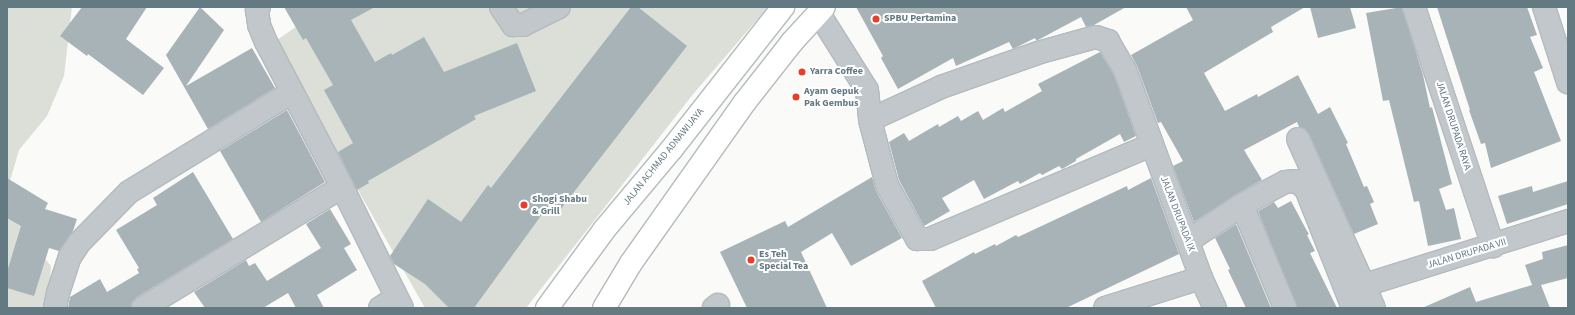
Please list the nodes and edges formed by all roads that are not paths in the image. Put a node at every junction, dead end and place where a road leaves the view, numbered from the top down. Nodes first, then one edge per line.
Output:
1 (259, 7) edge
2 (501, 7) edge
3 (559, 7) edge
4 (783, 7) edge
5 (1414, 7) edge
6 (1544, 7) edge
7 (820, 9) edge
8 (1568, 82) edge
9 (292, 92) junction
10 (870, 120) junction
11 (1298, 139) dead end
12 (1151, 145) junction
13 (342, 187) junction
14 (1242, 205) junction
15 (1568, 221) edge
16 (1188, 241) junction
17 (1493, 246) junction
18 (1200, 278) junction
19 (1355, 295) edge
20 (393, 305) edge
21 (55, 308) edge
22 (143, 308) edge
23 (547, 308) edge
24 (604, 308) edge
25 (1105, 308) edge
26 (1215, 308) edge
27 (1285, 308) edge
28 (1374, 308) edge

1 - 9 street
2 - 3 street
4 - 23 main road, JALAN ACHMAD ADNAWIJAYA
5 - 17 street, JALAN DRUPADA RAYA
6 - 8 street
7 - 10 street
7 - 24 main road
9 - 13 street
9 - 21 street
10 - 12 street, JALAN DRUPADA IX
10 - 12 street
11 - 19 street
12 - 16 street, JALAN DRUPADA IX
13 - 20 street
13 - 22 street
14 - 16 street
14 - 19 street
14 - 27 street
15 - 17 street, JALAN DRUPADA VII
16 - 18 street, JALAN DRUPADA IX
17 - 19 street, JALAN DRUPADA VII
18 - 25 street
18 - 26 street, JALAN DRUPADA IX
19 - 28 street

